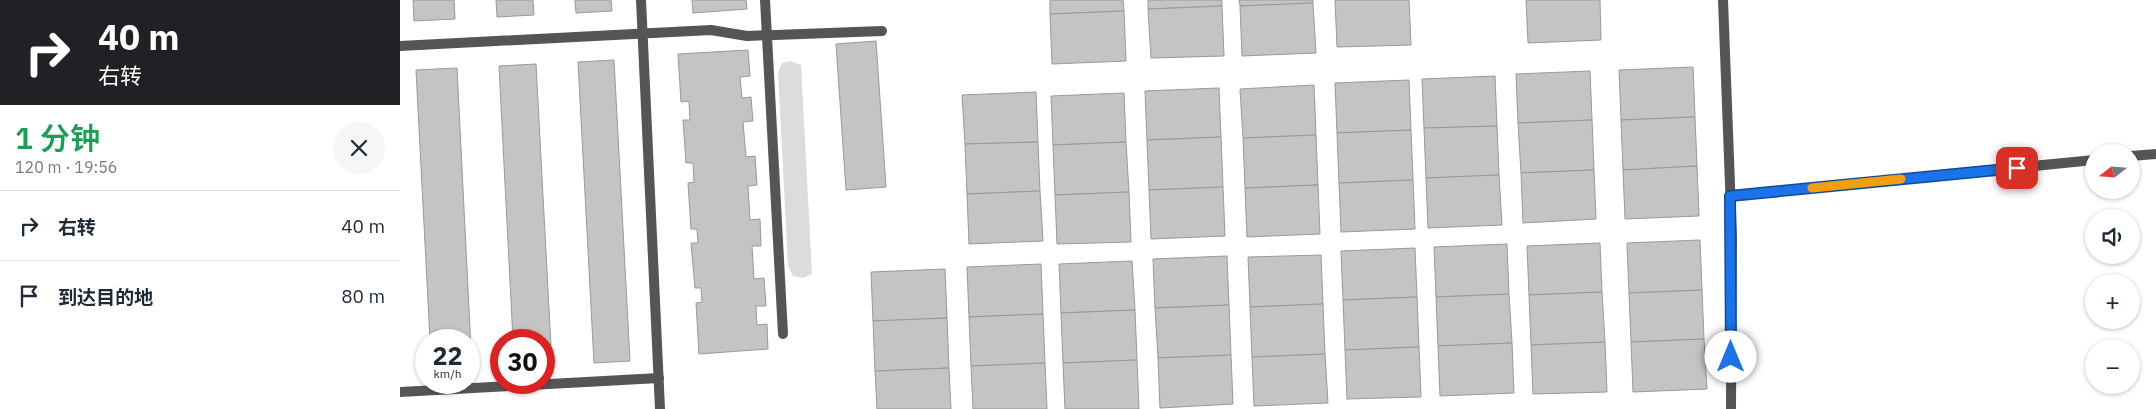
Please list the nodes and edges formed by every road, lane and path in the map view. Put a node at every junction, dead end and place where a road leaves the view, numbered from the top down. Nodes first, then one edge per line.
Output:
1 (641, 0) edge
2 (765, 0) edge
3 (1723, 0) edge
4 (882, 31) dead end
5 (643, 33) junction
6 (766, 35) junction
7 (400, 46) edge
8 (2156, 154) edge
9 (2140, 155) edge
10 (2085, 161) edge
11 (1730, 196) junction
12 (782, 334) dead end
13 (659, 378) junction
14 (400, 392) edge
15 (660, 409) edge
16 (1731, 409) edge

1 - 5 street
2 - 6 street
3 - 11 street
4 - 6 street
5 - 6 street
5 - 7 street
5 - 13 street
6 - 12 street
8 - 9 street
10 - 11 street
11 - 16 street
13 - 14 street
13 - 15 street

